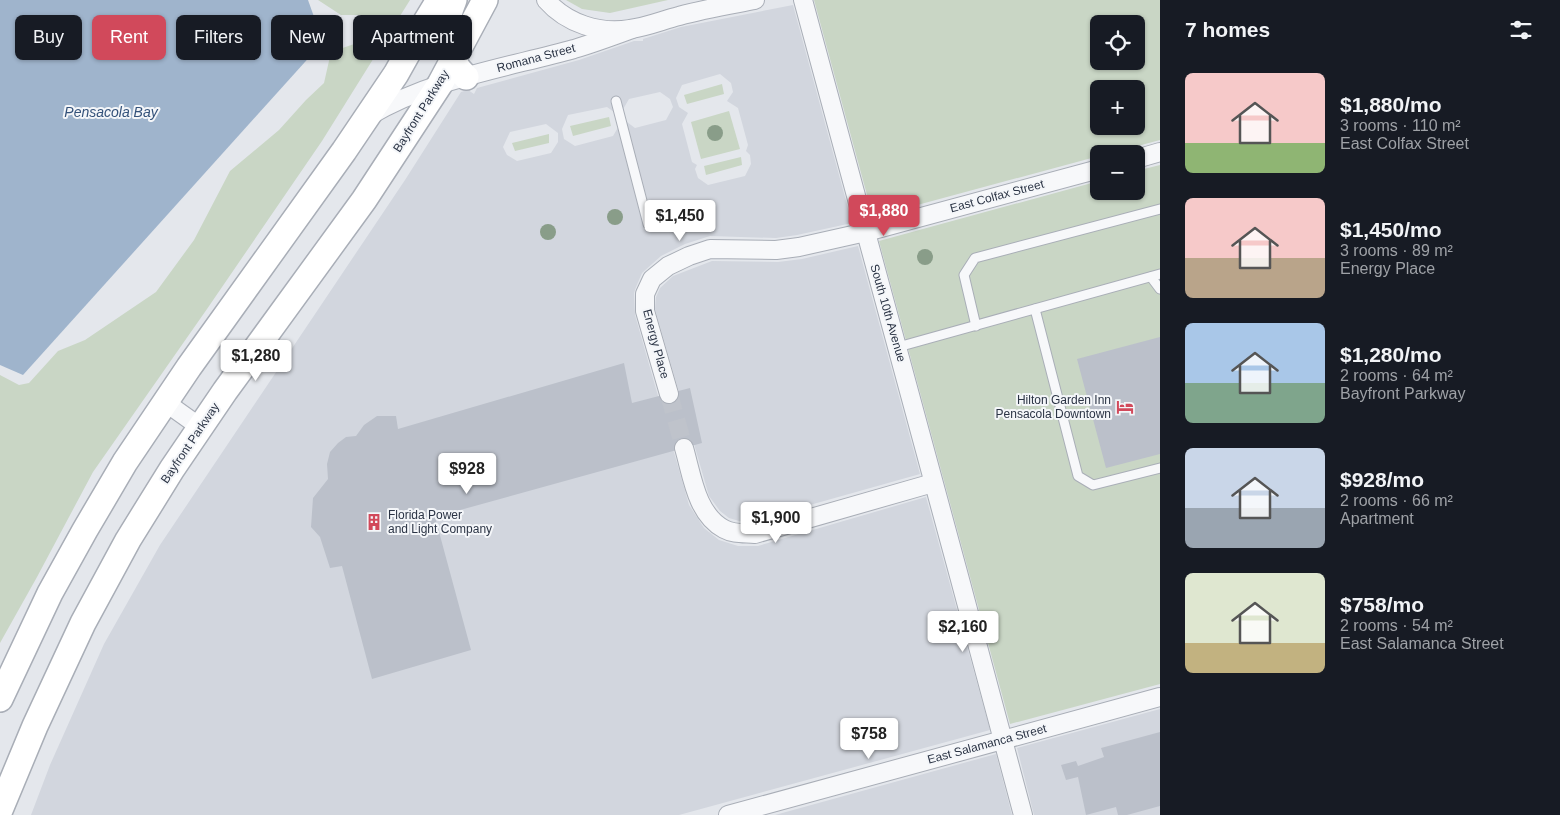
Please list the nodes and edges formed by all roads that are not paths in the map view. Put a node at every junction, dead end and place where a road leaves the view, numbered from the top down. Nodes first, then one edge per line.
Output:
1 (439, 0) edge
2 (454, 0) edge
3 (485, 0) edge
4 (546, 0) edge
5 (755, 0) edge
6 (803, 0) edge
7 (632, 29) junction
8 (460, 68) junction
9 (440, 84) junction
10 (616, 102) dead end
11 (366, 118) junction
12 (1160, 152) edge
13 (1145, 156) edge
14 (1090, 171) edge
15 (1160, 209) edge
16 (648, 224) dead end
17 (866, 232) junction
18 (1156, 276) edge
19 (1160, 289) edge
20 (1034, 309) junction
21 (976, 326) junction
22 (898, 347) junction
23 (669, 394) tunnel mouth
24 (165, 402) junction
25 (200, 427) junction
26 (684, 448) tunnel mouth
27 (1160, 468) edge
28 (933, 482) junction
29 (1160, 697) edge
30 (0, 699) edge
31 (1003, 739) junction
32 (0, 810) edge
33 (739, 814) edge
34 (1023, 815) edge

1 - 11 main road
2 - 8 main road
3 - 8 main road, Bayfront Parkway
4 - 7 street
5 - 7 street
6 - 17 street, South 10th Avenue
7 - 8 street, Romana Street
8 - 9 main road, Bayfront Parkway
9 - 11 street
9 - 25 main road, Bayfront Parkway
10 - 16 lane
11 - 24 main road
12 - 13 street
14 - 17 street, East Colfax Street
15 - 21 lane
17 - 22 street, South 10th Avenue
17 - 23 street, Energy Place
18 - 19 lane
18 - 20 lane
20 - 21 lane
20 - 27 lane
21 - 22 lane
22 - 28 street, South 10th Avenue
24 - 25 street
24 - 30 main road
25 - 32 main road, Bayfront Parkway
26 - 28 street
28 - 31 street, South 10th Avenue
29 - 31 street, East Salamanca Street
31 - 33 street, East Salamanca Street
31 - 34 street, South 10th Avenue

